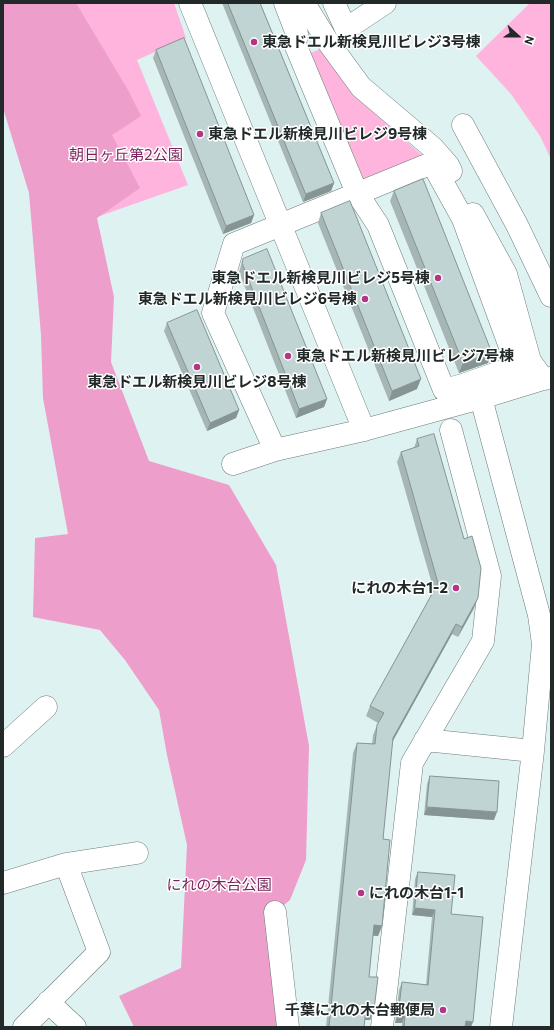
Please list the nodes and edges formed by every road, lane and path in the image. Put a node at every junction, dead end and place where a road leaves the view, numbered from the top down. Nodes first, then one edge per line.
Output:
1 (190, 3) edge
2 (285, 3) edge
3 (304, 3) edge
4 (334, 3) edge
5 (385, 3) edge
6 (463, 125) dead end
7 (357, 193) junction
8 (281, 224) junction
9 (551, 296) edge
10 (547, 378) edge
11 (481, 398) junction
12 (364, 430) junction
13 (451, 430) dead end
14 (275, 450) junction
15 (233, 464) dead end
16 (46, 707) dead end
17 (543, 723) edge
18 (425, 740) junction
19 (3, 746) edge
20 (533, 751) junction
21 (137, 853) dead end
22 (66, 864) junction
23 (3, 883) edge
24 (275, 912) dead end
25 (48, 1002) junction
26 (24, 1027) edge
27 (75, 1027) edge
28 (288, 1027) edge
29 (382, 1027) edge
30 (501, 1027) edge

1 - 8 street
2 - 7 street
3 - 10 street
4 - 5 street
6 - 9 street
7 - 7 street
7 - 8 street
8 - 12 street
8 - 14 street
10 - 11 street
11 - 12 street
11 - 17 street
12 - 14 street
13 - 18 street
14 - 15 street
16 - 19 street
17 - 20 street
18 - 20 street
18 - 29 street
20 - 30 street
21 - 22 street
22 - 23 street
22 - 25 street
24 - 28 street
25 - 26 street
25 - 27 street

